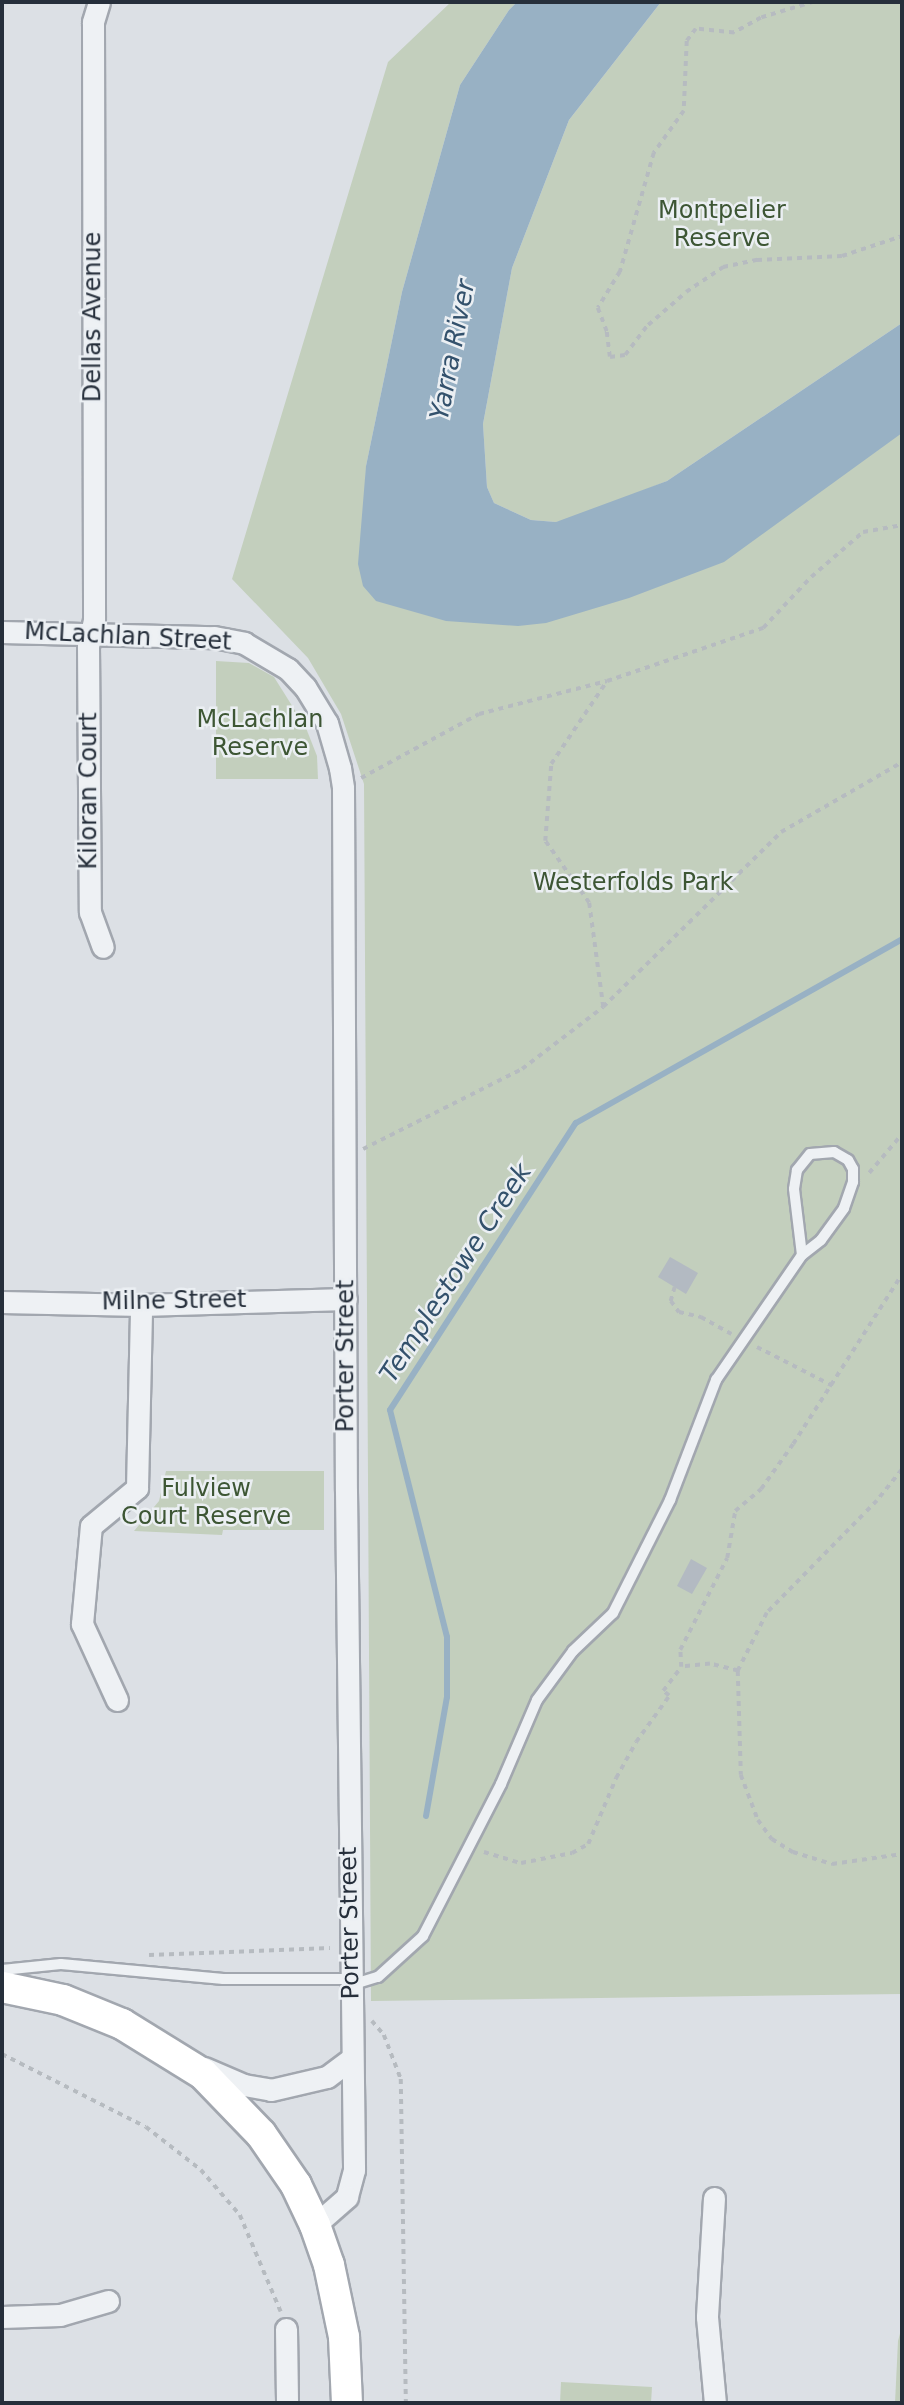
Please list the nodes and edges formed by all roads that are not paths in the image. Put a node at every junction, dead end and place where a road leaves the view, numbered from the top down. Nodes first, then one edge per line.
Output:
1 (99, 2) edge
2 (2, 632) edge
3 (91, 633) junction
4 (288, 669) joint
5 (103, 947) dead end
6 (802, 1255) junction
7 (346, 1299) junction
8 (2, 1302) edge
9 (141, 1305) junction
10 (117, 1700) dead end
11 (2, 1970) edge
12 (2, 1987) edge
13 (351, 1987) junction
14 (176, 2055) junction
15 (352, 2058) junction
16 (715, 2197) dead end
17 (315, 2225) junction
18 (108, 2301) dead end
19 (2, 2317) edge
20 (286, 2329) road end
21 (346, 2360) junction
22 (287, 2403) edge
23 (341, 2403) edge
24 (347, 2403) edge
25 (715, 2403) edge

1 - 3 street, Dellas Avenue
2 - 3 street, McLachlan Street
3 - 4 street, McLachlan Street
3 - 5 street, Kiloran Court
4 - 7 street, Porter Street
6 - 6 lane
6 - 13 lane
7 - 9 street, Milne Street
7 - 13 street, Porter Street
8 - 9 street, Milne Street
9 - 10 street
11 - 13 lane
12 - 14 main road
13 - 15 street, Porter Street
14 - 15 street
14 - 17 main road
15 - 17 street, Porter Street
16 - 25 street
17 - 21 main road
18 - 19 street
20 - 22 street
21 - 23 main road
21 - 24 main road

